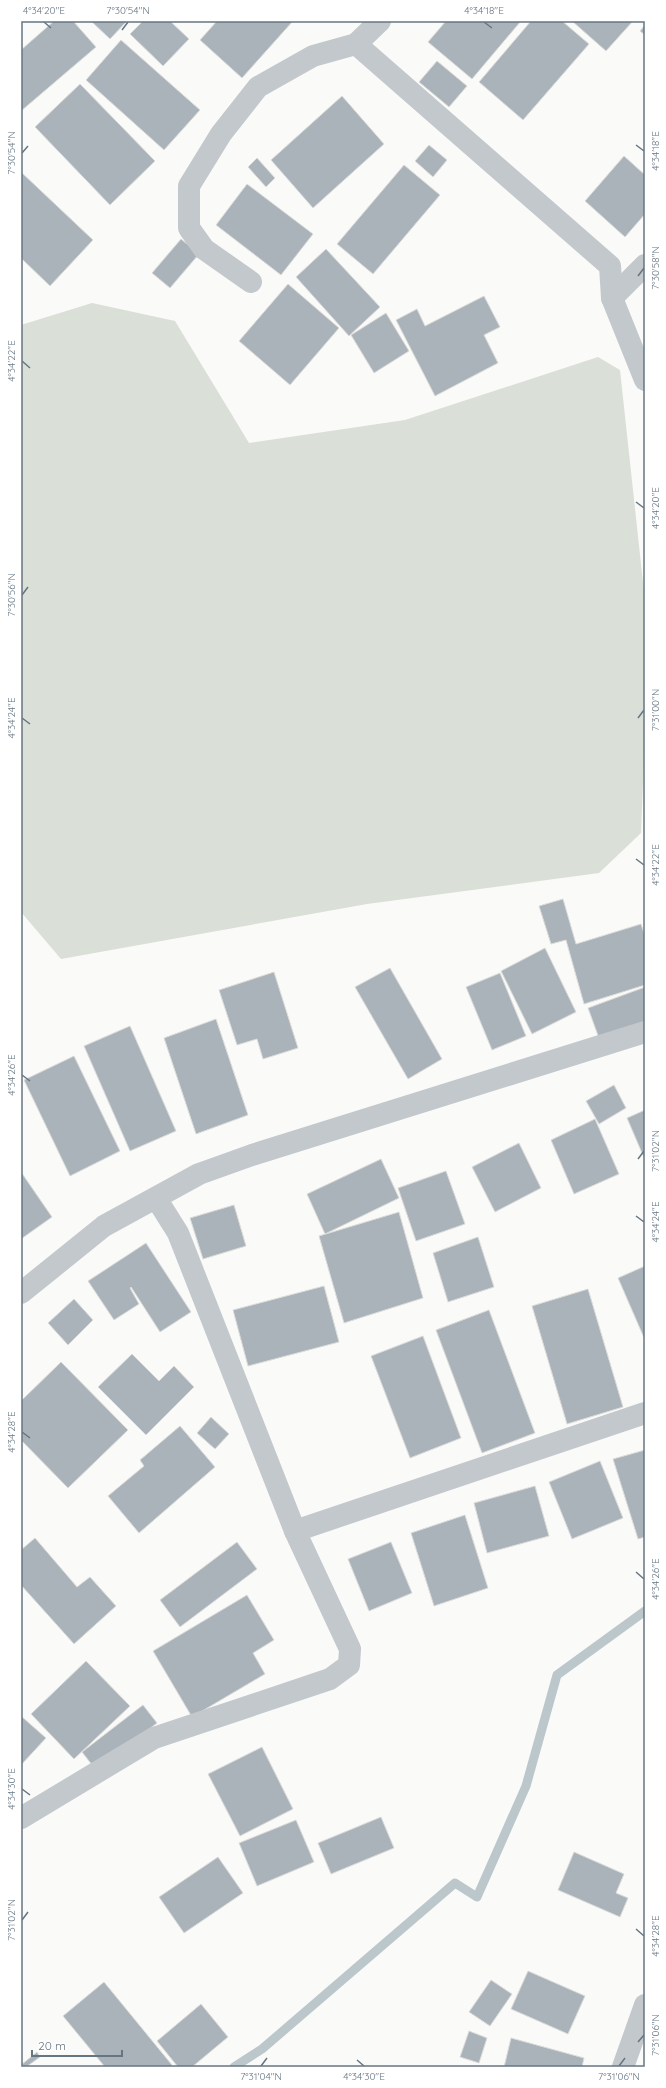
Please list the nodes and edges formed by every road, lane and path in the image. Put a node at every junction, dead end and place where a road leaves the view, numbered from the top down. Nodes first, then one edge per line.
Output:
1 (380, 21) edge
2 (356, 44) junction
3 (645, 265) edge
4 (251, 282) dead end
5 (612, 298) junction
6 (645, 380) edge
7 (645, 1032) edge
8 (156, 1198) junction
9 (21, 1293) edge
10 (645, 1413) edge
11 (295, 1531) junction
12 (21, 1818) edge
13 (645, 2005) edge
14 (623, 2067) edge

1 - 2 street
2 - 4 street
2 - 5 street
3 - 5 street
5 - 6 street
7 - 8 street
8 - 9 street
8 - 11 street
10 - 11 street
11 - 12 street
13 - 14 street

